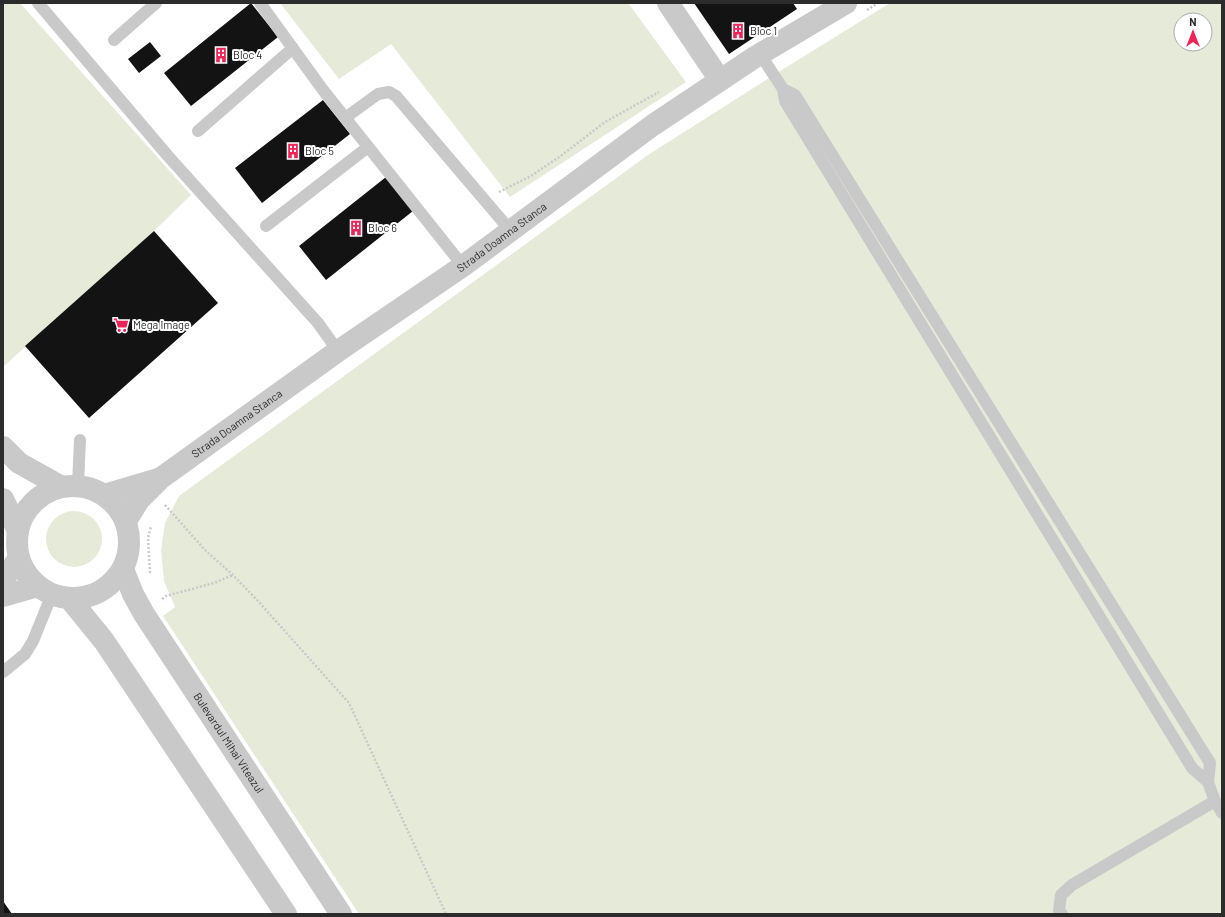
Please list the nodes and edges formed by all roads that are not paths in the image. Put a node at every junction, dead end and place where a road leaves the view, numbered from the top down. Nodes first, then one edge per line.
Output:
1 (38, 3) edge
2 (156, 3) edge
3 (260, 3) edge
4 (668, 3) edge
5 (846, 3) edge
6 (114, 40) dead end
7 (293, 48) junction
8 (760, 54) junction
9 (720, 80) junction
10 (783, 89) junction
11 (345, 118) junction
12 (198, 131) dead end
13 (368, 147) junction
14 (266, 226) dead end
15 (510, 230) junction
16 (463, 266) junction
17 (338, 351) junction
18 (80, 440) dead end
19 (3, 447) edge
20 (161, 478) junction
21 (70, 486) junction
22 (104, 495) junction
23 (3, 499) edge
24 (126, 521) junction
25 (18, 531) junction
26 (19, 558) junction
27 (123, 569) junction
28 (3, 580) edge
29 (53, 593) junction
30 (3, 596) edge
31 (3, 672) edge
32 (1208, 782) junction
33 (1215, 801) junction
34 (1222, 813) edge
35 (286, 914) edge
36 (341, 914) edge
37 (1062, 914) edge

1 - 17 lane
2 - 6 lane
3 - 7 lane
4 - 9 street
5 - 8 street, Strada Doamna Stanca
7 - 11 lane
7 - 12 lane
8 - 9 street, Strada Doamna Stanca
8 - 10 lane
9 - 15 street, Strada Doamna Stanca
10 - 32 lane
10 - 32 lane
11 - 13 lane
11 - 15 lane
13 - 14 lane
13 - 16 lane
15 - 16 street, Strada Doamna Stanca
16 - 17 street, Strada Doamna Stanca
17 - 20 street, Strada Doamna Stanca
18 - 21 lane
19 - 21 street
20 - 22 street, Strada Doamna Stanca
20 - 24 street, Strada Doamna Stanca
21 - 22 street
21 - 25 street
22 - 24 street
23 - 25 street
24 - 27 street
25 - 26 street
26 - 28 street
26 - 29 street
27 - 29 street
27 - 36 street, Bulevardul Mihai Viteazul
29 - 30 street
29 - 31 lane
29 - 35 street
32 - 33 lane
33 - 34 lane
33 - 37 lane

